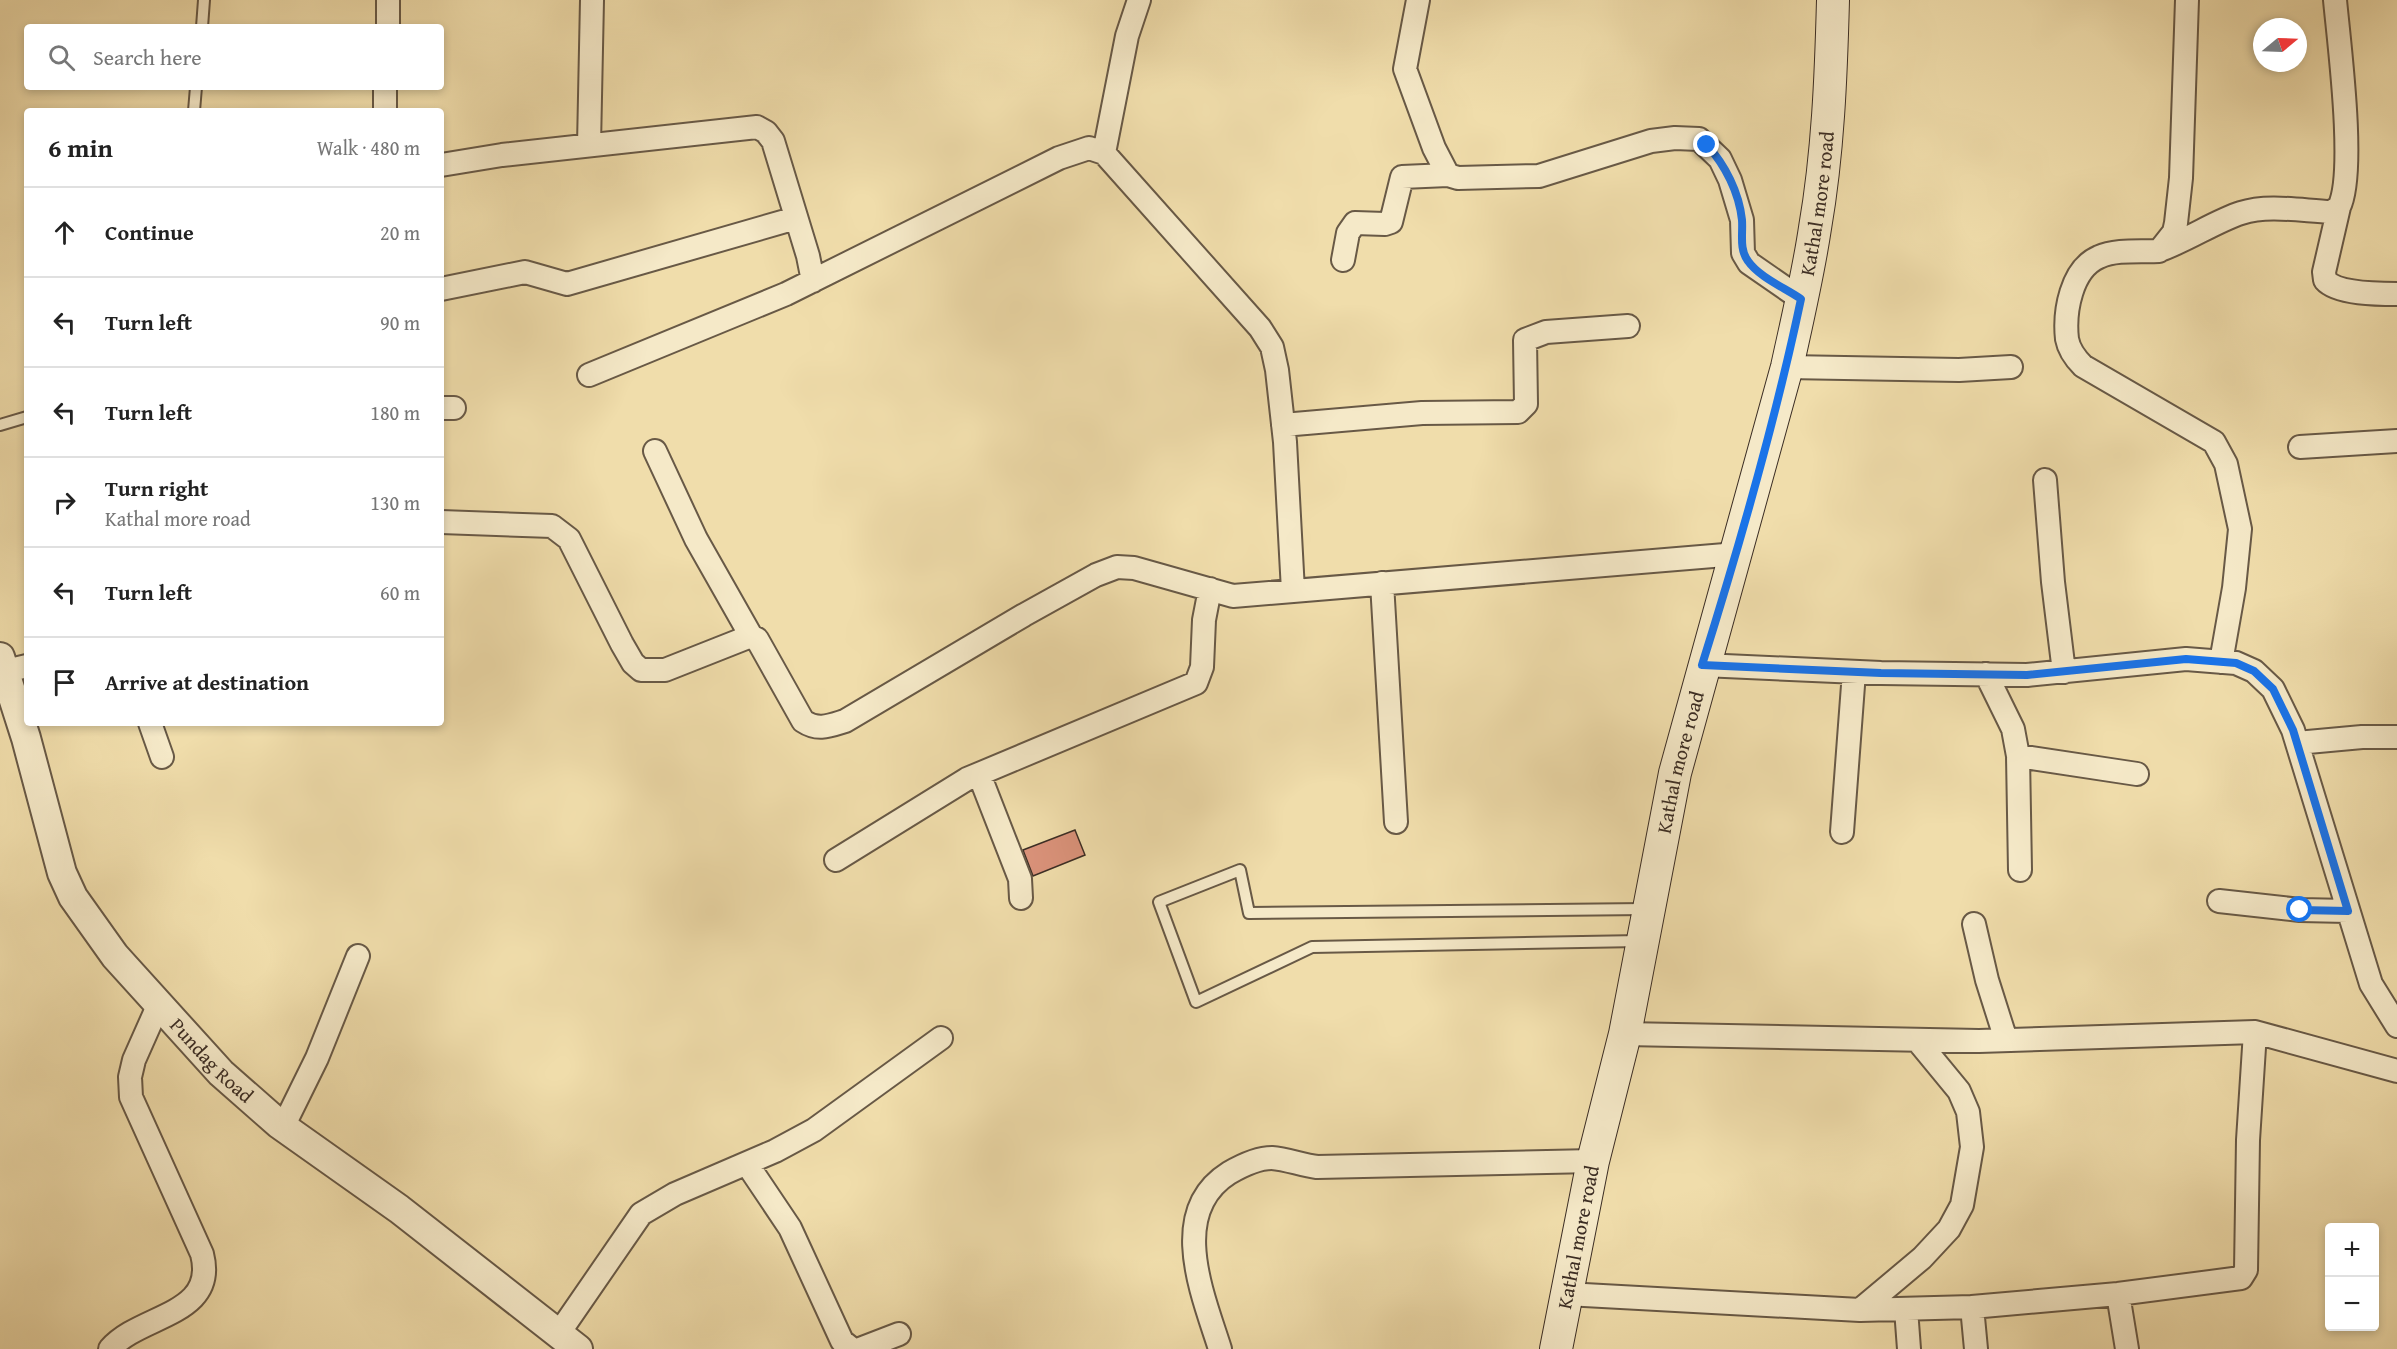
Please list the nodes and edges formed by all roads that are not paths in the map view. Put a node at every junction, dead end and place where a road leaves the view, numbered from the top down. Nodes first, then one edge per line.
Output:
1 (204, 0) edge
2 (388, 0) edge
3 (592, 0) edge
4 (1138, 0) edge
5 (1418, 0) edge
6 (1833, 0) edge
7 (2187, 0) edge
8 (2334, 0) edge
9 (202, 24) edge
10 (388, 24) edge
11 (196, 90) edge
12 (385, 90) edge
13 (194, 108) edge
14 (385, 108) edge
15 (589, 145) junction
16 (1104, 153) junction
17 (444, 165) edge
18 (1448, 175) junction
19 (2339, 207) junction
20 (796, 218) junction
21 (2159, 251) junction
22 (1343, 260) dead end
23 (813, 281) junction
24 (444, 288) edge
25 (2397, 294) edge
26 (1801, 299) junction
27 (1628, 326) dead end
28 (1787, 367) junction
29 (2011, 367) dead end
30 (589, 375) dead end
31 (24, 418) edge
32 (0, 425) edge
33 (1283, 425) junction
34 (2397, 441) edge
35 (2300, 447) dead end
36 (655, 452) dead end
37 (2045, 480) dead end
38 (444, 522) edge
39 (1737, 554) junction
40 (1382, 583) junction
41 (1210, 590) junction
42 (1293, 591) junction
43 (751, 636) junction
44 (2221, 662) junction
45 (11, 664) edge
46 (1702, 665) junction
47 (1854, 672) junction
48 (2064, 672) junction
49 (1986, 674) junction
50 (24, 717) edge
51 (26, 726) edge
52 (151, 726) edge
53 (2397, 737) edge
54 (2297, 743) junction
55 (2019, 756) junction
56 (162, 757) dead end
57 (979, 774) junction
58 (2137, 774) dead end
59 (1396, 822) dead end
60 (1842, 832) dead end
61 (836, 860) dead end
62 (2020, 870) dead end
63 (1021, 898) dead end
64 (2219, 901) dead end
65 (1650, 909) junction
66 (2348, 911) junction
67 (1974, 924) dead end
68 (1643, 941) junction
69 (358, 956) dead end
70 (158, 1006) junction
71 (2397, 1026) edge
72 (2255, 1032) junction
73 (1625, 1034) junction
74 (941, 1038) dead end
75 (1917, 1040) junction
76 (2006, 1040) junction
77 (2397, 1071) edge
78 (283, 1127) junction
79 (1593, 1161) junction
80 (747, 1164) junction
81 (1566, 1294) junction
82 (2118, 1294) junction
83 (1972, 1307) junction
84 (1906, 1309) junction
85 (1860, 1310) junction
86 (899, 1334) dead end
87 (569, 1341) edge
88 (110, 1349) edge
89 (852, 1349) edge
90 (860, 1349) edge
91 (1220, 1349) edge
92 (1556, 1349) edge
93 (1909, 1349) edge
94 (1976, 1349) edge
95 (2127, 1349) edge

1 - 9 lane
2 - 10 street
3 - 15 street
4 - 16 street
5 - 18 street
6 - 26 main road, Kathal more road
7 - 21 street
8 - 19 street
11 - 13 lane
12 - 14 street
15 - 17 street
15 - 20 street
16 - 23 street
16 - 33 street
18 - 22 street
18 - 26 street
19 - 21 street
19 - 25 street
20 - 23 street
20 - 24 street
21 - 44 street
23 - 30 street
26 - 28 main road, Kathal more road
27 - 33 street
28 - 29 street
28 - 39 main road, Kathal more road
31 - 32 lane
33 - 42 street
34 - 35 street
36 - 43 street
37 - 48 street
38 - 43 street
39 - 40 street
39 - 46 main road, Kathal more road
40 - 42 street
40 - 59 street
41 - 42 street
41 - 43 street
41 - 57 street
44 - 48 street
44 - 54 street
45 - 50 street, Pundag Road
46 - 47 street
46 - 65 main road, Kathal more road
47 - 49 street
47 - 60 street
48 - 49 street
49 - 55 street
51 - 70 street, Pundag Road
52 - 56 street
53 - 54 street
54 - 66 street
55 - 58 street
55 - 62 street
57 - 61 street
57 - 63 street
64 - 66 street
65 - 68 main road, Kathal more road
65 - 68 lane
66 - 71 street
67 - 76 street
68 - 73 main road, Kathal more road
69 - 78 street
70 - 78 street, Pundag Road
70 - 88 street
72 - 76 street
72 - 77 street
72 - 82 street
73 - 75 street
73 - 79 main road, Kathal more road
74 - 80 street
75 - 76 street
75 - 85 street
78 - 87 street, Pundag Road
79 - 81 main road, Kathal more road
79 - 91 street
80 - 87 street
80 - 89 street
81 - 85 street
81 - 92 main road, Kathal more road
82 - 83 street
82 - 95 street
83 - 84 street
83 - 94 street
84 - 85 street
84 - 93 street
86 - 90 street

